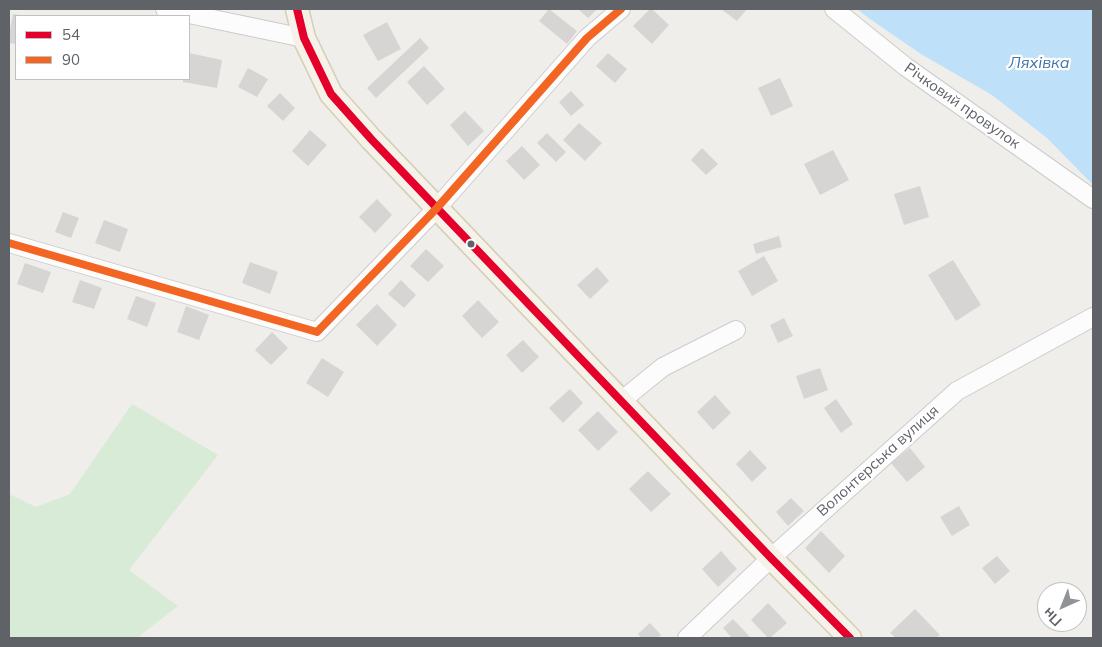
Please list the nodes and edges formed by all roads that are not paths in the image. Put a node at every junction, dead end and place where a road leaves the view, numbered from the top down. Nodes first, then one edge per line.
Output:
1 (165, 9) edge
2 (297, 9) edge
3 (621, 9) edge
4 (834, 9) edge
5 (304, 38) junction
6 (1093, 199) edge
7 (436, 209) junction
8 (9, 243) edge
9 (1093, 317) edge
10 (736, 330) dead end
11 (621, 401) junction
12 (771, 558) junction
13 (687, 638) edge
14 (850, 638) edge

1 - 5 street
2 - 5 main road
3 - 7 street
4 - 6 street, Річковий провулок
5 - 7 main road
7 - 8 street
7 - 11 main road
9 - 12 street, Волонтерська вулиця
10 - 11 street
11 - 12 main road
12 - 13 street, Волонтерська вулиця
12 - 14 main road

